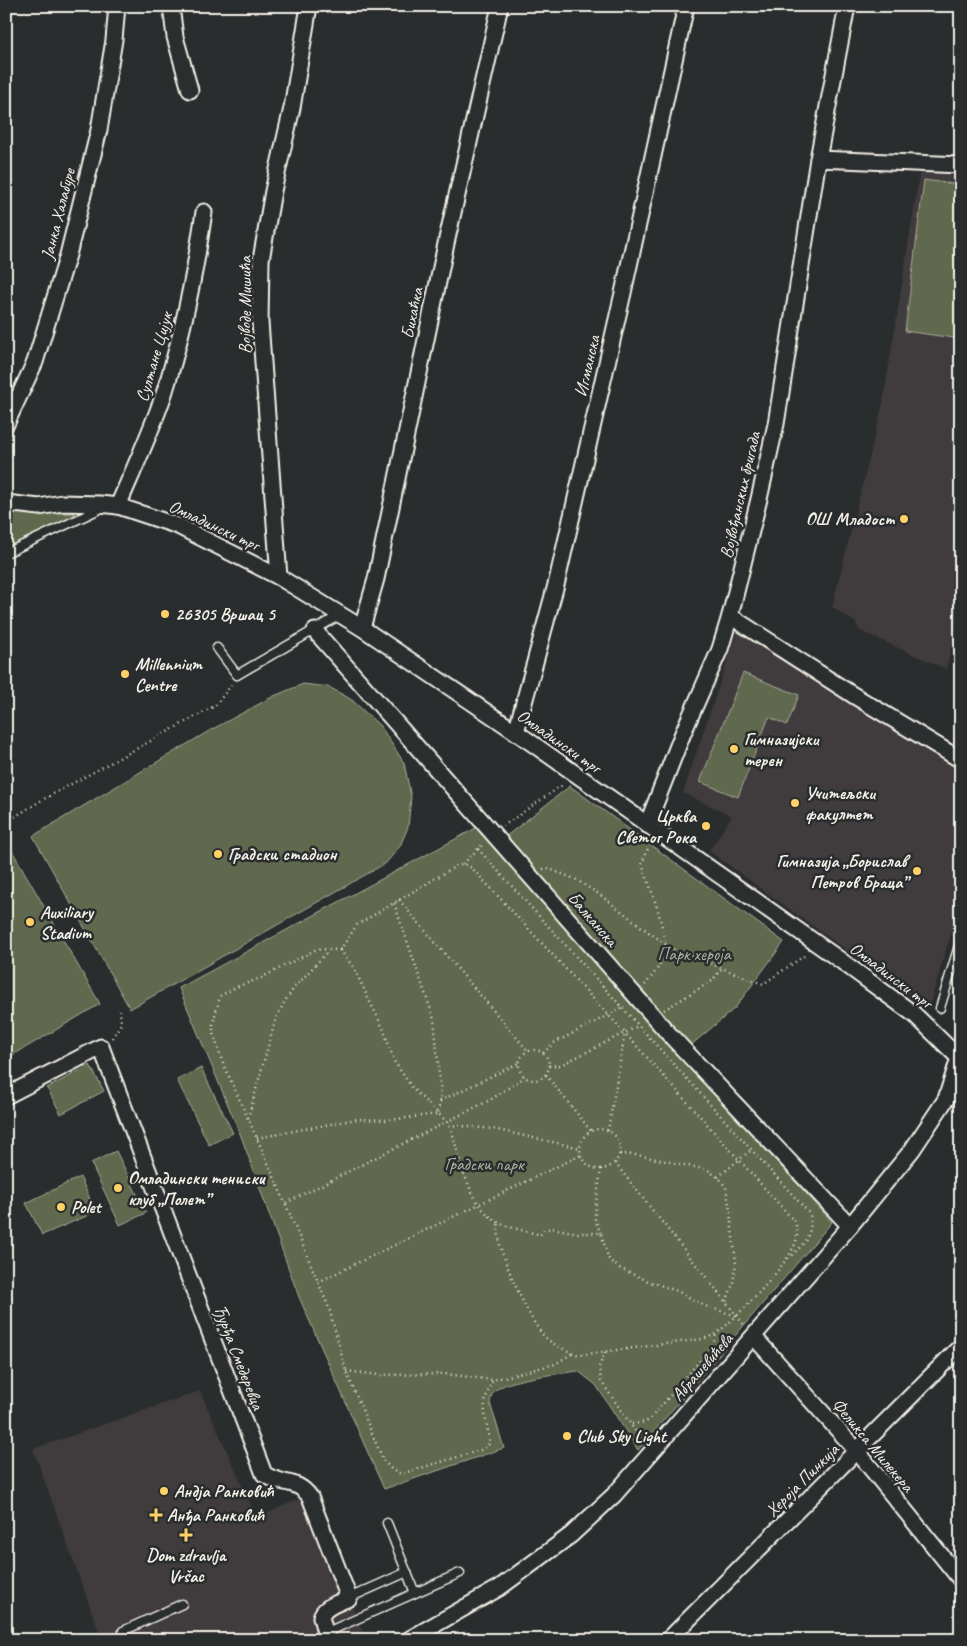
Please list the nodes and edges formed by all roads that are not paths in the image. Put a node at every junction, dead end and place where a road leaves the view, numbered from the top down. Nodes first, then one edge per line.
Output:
1 (117, 6) edge
2 (171, 6) edge
3 (309, 6) edge
4 (500, 6) edge
5 (686, 6) edge
6 (847, 6) edge
7 (190, 90) dead end
8 (818, 159) junction
9 (961, 165) edge
10 (204, 212) dead end
11 (6, 424) edge
12 (6, 503) edge
13 (113, 506) junction
14 (6, 553) edge
15 (279, 577) junction
16 (340, 615) junction
17 (730, 616) junction
18 (362, 628) junction
19 (315, 631) junction
20 (217, 648) dead end
21 (516, 732) junction
22 (961, 760) edge
23 (652, 829) junction
24 (961, 939) edge
25 (940, 1008) dead end
26 (960, 1057) edge
27 (6, 1096) edge
28 (850, 1226) junction
29 (754, 1337) junction
30 (961, 1346) edge
31 (857, 1452) junction
32 (387, 1523) dead end
33 (407, 1572) junction
34 (460, 1573) dead end
35 (961, 1580) edge
36 (416, 1593) junction
37 (349, 1598) junction
38 (182, 1604) dead end
39 (326, 1636) edge
40 (125, 1640) edge
41 (408, 1640) edge
42 (668, 1640) edge

1 - 11 street, Јанка Халабуре
2 - 7 street
3 - 15 street, Војводе Мишића
4 - 18 street, Бихаћка
5 - 21 street, Игманска
6 - 8 street, Војвођанских бригада
8 - 9 street
8 - 17 street, Војвођанских бригада
10 - 13 street, Султане Цијук
12 - 13 street, Омладински трг
13 - 14 lane
13 - 15 street, Омладински трг
15 - 16 street, Омладински трг
16 - 18 street, Омладински трг
16 - 19 lane
17 - 22 street
17 - 23 street, Војвођанских бригада
18 - 21 street, Омладински трг
19 - 20 lane
19 - 28 street, Балканска
21 - 23 street, Омладински трг
23 - 26 street, Омладински трг
24 - 25 lane
26 - 28 street, Абрашевићева
27 - 37 street, Ђурђа Смедеревца
28 - 29 street, Абрашевићева
29 - 31 street, Феликса Милекера
29 - 41 street, Абрашевићева
30 - 31 street, Хероја Пинкија
31 - 35 street, Феликса Милекера
31 - 42 street, Хероја Пинкија
32 - 33 lane
33 - 36 lane
33 - 37 lane
34 - 36 lane
36 - 39 lane
37 - 39 street
38 - 40 lane

